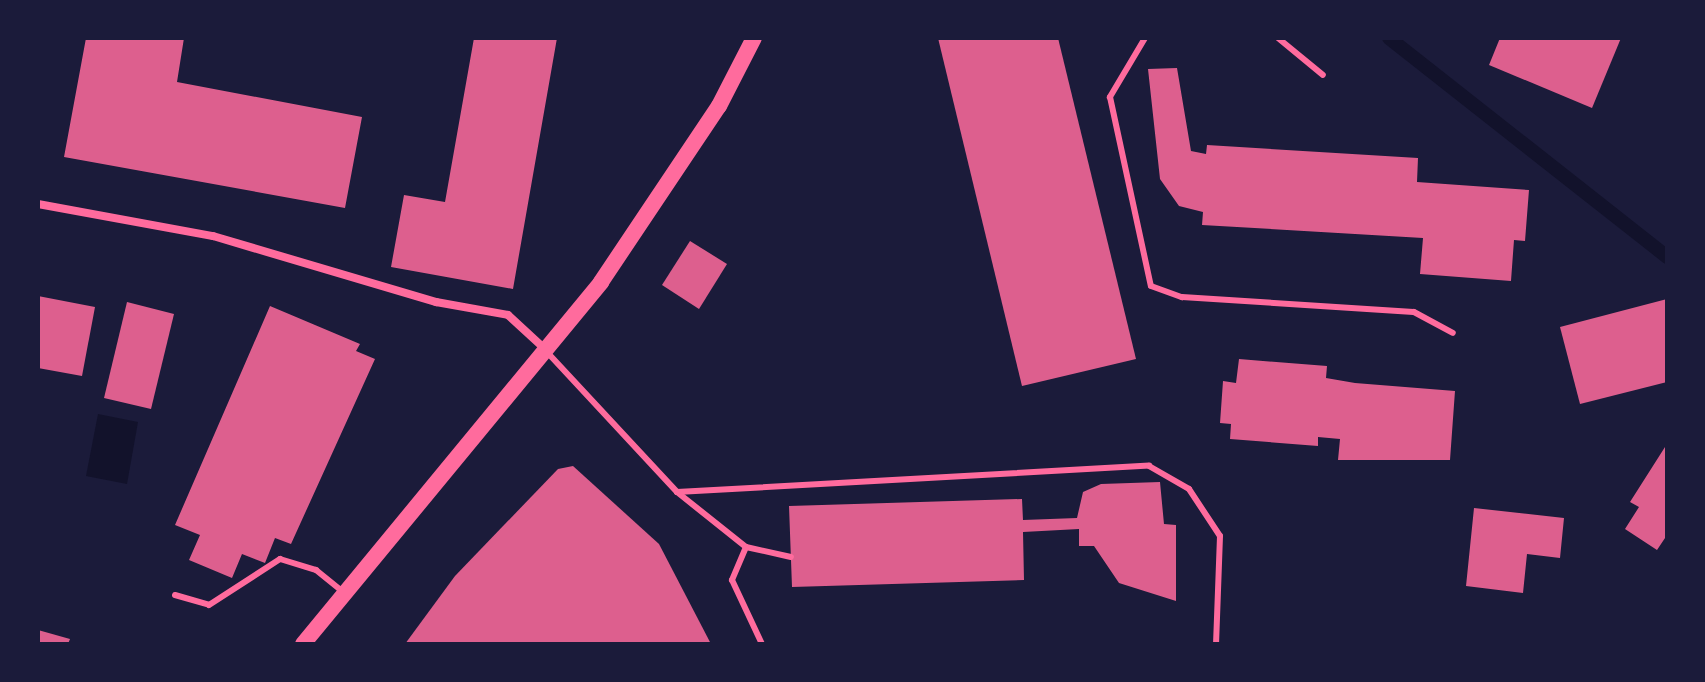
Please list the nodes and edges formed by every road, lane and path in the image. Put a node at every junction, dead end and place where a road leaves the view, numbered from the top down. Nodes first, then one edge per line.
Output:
1 (754, 38) edge
2 (1145, 38) edge
3 (1278, 38) edge
4 (1323, 75) dead end
5 (38, 204) edge
6 (1453, 333) dead end
7 (545, 349) junction
8 (677, 492) junction
9 (746, 547) junction
10 (791, 557) dead end
11 (342, 591) junction
12 (175, 595) dead end
13 (303, 644) edge
14 (762, 644) edge
15 (1216, 644) edge

1 - 7 main road
2 - 6 lane
3 - 4 lane
5 - 7 street
7 - 8 lane
7 - 11 main road
8 - 9 lane
8 - 15 lane
9 - 10 lane
9 - 14 lane
11 - 12 lane
11 - 13 main road

